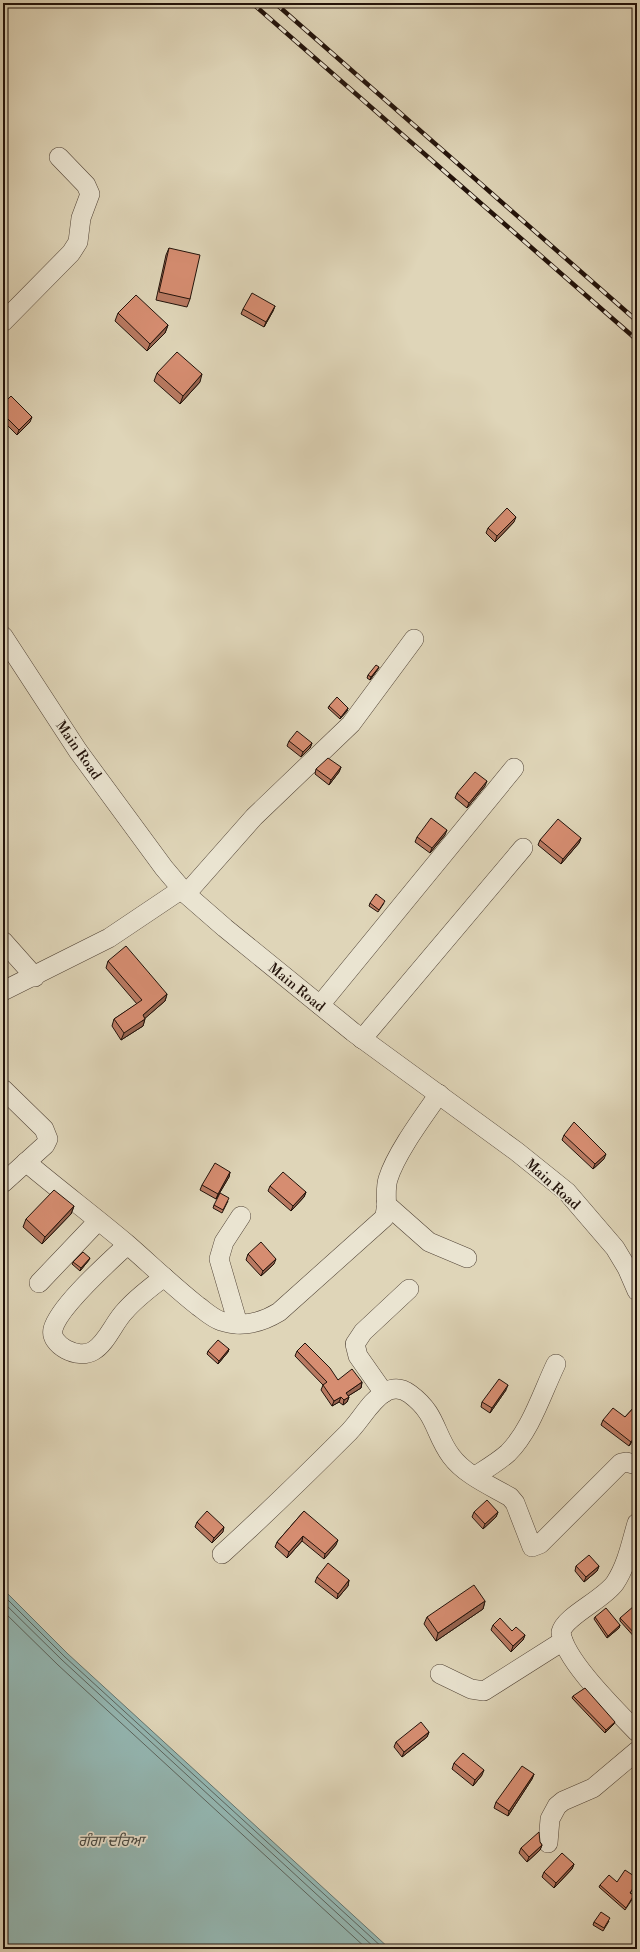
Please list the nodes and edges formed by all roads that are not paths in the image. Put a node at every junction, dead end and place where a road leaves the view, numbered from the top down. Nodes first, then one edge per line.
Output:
1 (59, 157) dead end
2 (3, 322) edge
3 (3, 636) edge
4 (414, 639) dead end
5 (514, 768) dead end
6 (524, 848) dead end
7 (184, 892) junction
8 (3, 941) edge
9 (34, 977) junction
10 (3, 991) edge
11 (320, 1005) junction
12 (362, 1039) junction
13 (3, 1089) edge
14 (439, 1094) junction
15 (26, 1162) junction
16 (3, 1183) edge
17 (386, 1204) junction
18 (241, 1216) dead end
19 (98, 1221) junction
20 (127, 1244) junction
21 (467, 1258) dead end
22 (164, 1276) junction
23 (38, 1283) dead end
24 (409, 1289) dead end
25 (637, 1291) edge
26 (238, 1324) junction
27 (556, 1364) dead end
28 (384, 1393) junction
29 (637, 1465) edge
30 (475, 1476) junction
31 (637, 1522) edge
32 (222, 1554) dead end
33 (564, 1641) junction
34 (440, 1674) dead end
35 (637, 1732) edge
36 (637, 1751) edge
37 (548, 1843) dead end

1 - 2 street
3 - 7 street, Main Road
4 - 7 street
5 - 11 street
6 - 12 street
7 - 9 street
7 - 11 street, Main Road
8 - 9 street
9 - 10 street
11 - 12 street, Main Road
12 - 14 street, Main Road
13 - 15 street
14 - 17 street
14 - 25 street, Main Road
15 - 16 street
15 - 19 street
17 - 21 street
17 - 26 street
18 - 26 street
19 - 20 street
19 - 23 street
20 - 22 street
20 - 22 street
22 - 26 street
24 - 28 street
27 - 30 street
28 - 30 street
28 - 32 street
29 - 30 street
31 - 33 street
33 - 34 street
33 - 35 street
36 - 37 street

